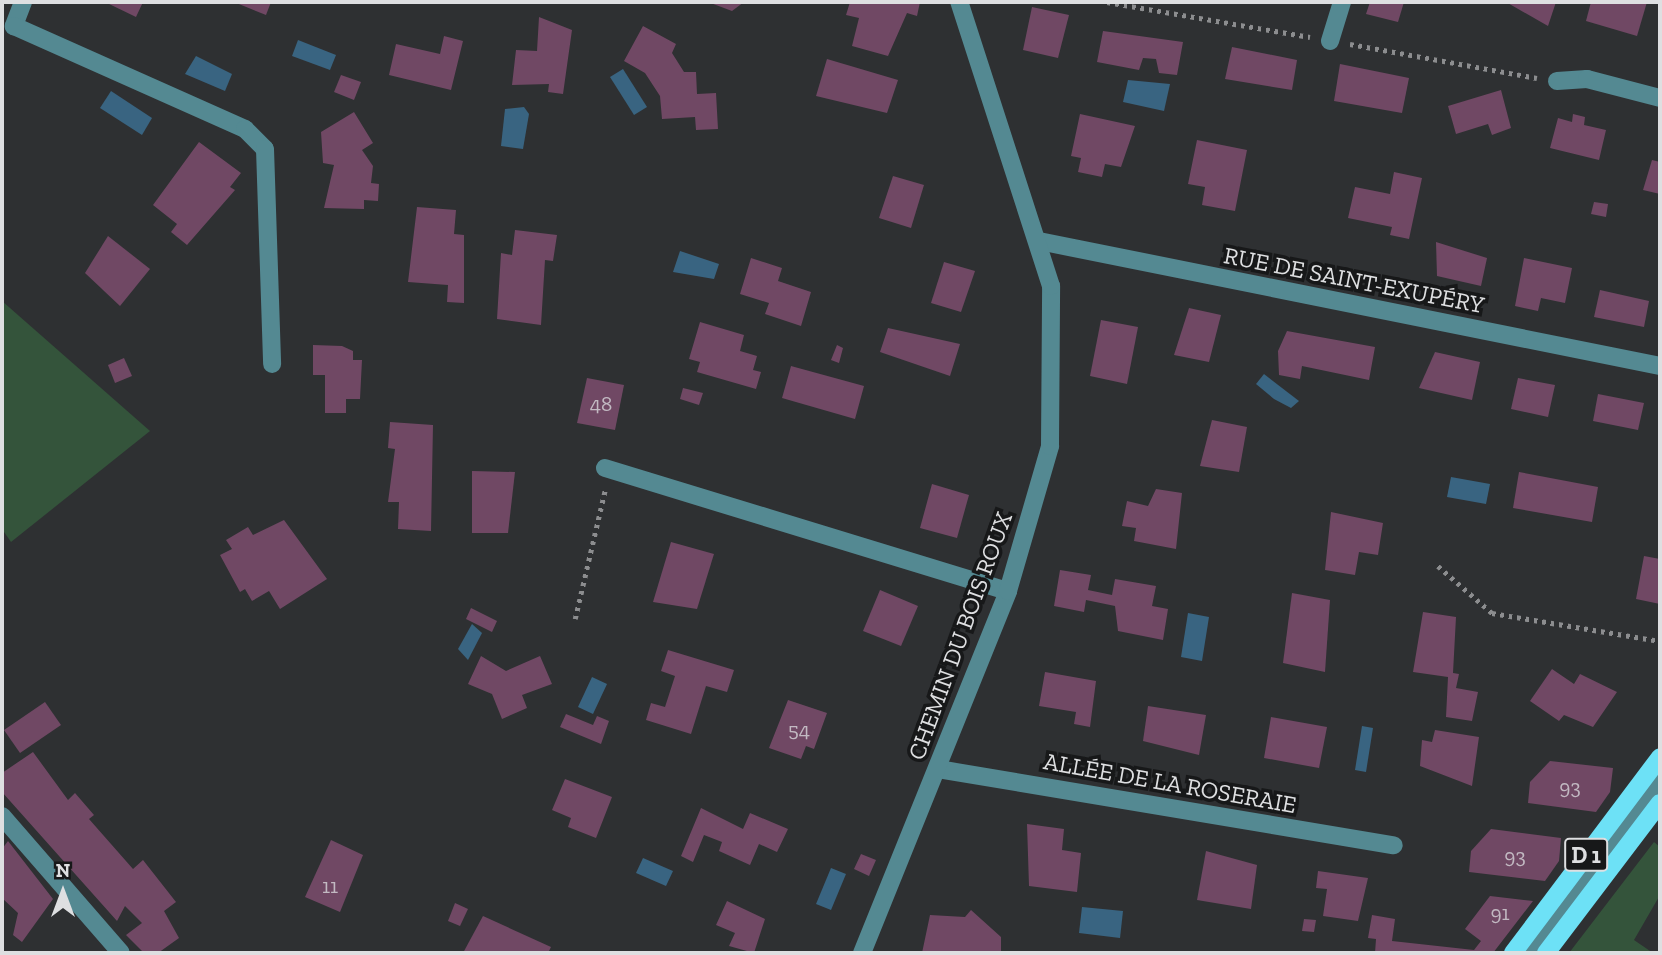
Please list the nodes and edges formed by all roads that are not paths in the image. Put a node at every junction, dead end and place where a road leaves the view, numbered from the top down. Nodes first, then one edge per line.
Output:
1 (23, 2) edge
2 (959, 2) edge
3 (1342, 2) edge
4 (8, 31) edge
5 (1330, 41) dead end
6 (1557, 81) dead end
7 (1660, 99) edge
8 (1039, 242) junction
9 (272, 364) dead end
10 (1660, 366) edge
11 (605, 468) road end
12 (1008, 591) junction
13 (1660, 758) edge
14 (938, 769) junction
15 (1660, 780) edge
16 (1657, 815) edge
17 (5, 827) edge
18 (1394, 845) dead end
19 (121, 953) edge
20 (862, 953) edge
21 (1513, 953) edge
22 (1529, 953) edge
23 (1546, 953) edge

1 - 4 street
2 - 8 street, CHEMIN DU BOIS ROUX
3 - 5 street
4 - 9 street
6 - 7 street
8 - 10 street, RUE DE SAINT-EXUPÉRY
8 - 12 street, CHEMIN DU BOIS ROUX
11 - 12 street
12 - 14 street, CHEMIN DU BOIS ROUX
13 - 21 main road, D 1
14 - 18 street, ALLÉE DE LA ROSERAIE
14 - 20 street, CHEMIN DU BOIS ROUX
15 - 22 street
16 - 23 main road, D 1
17 - 19 street

